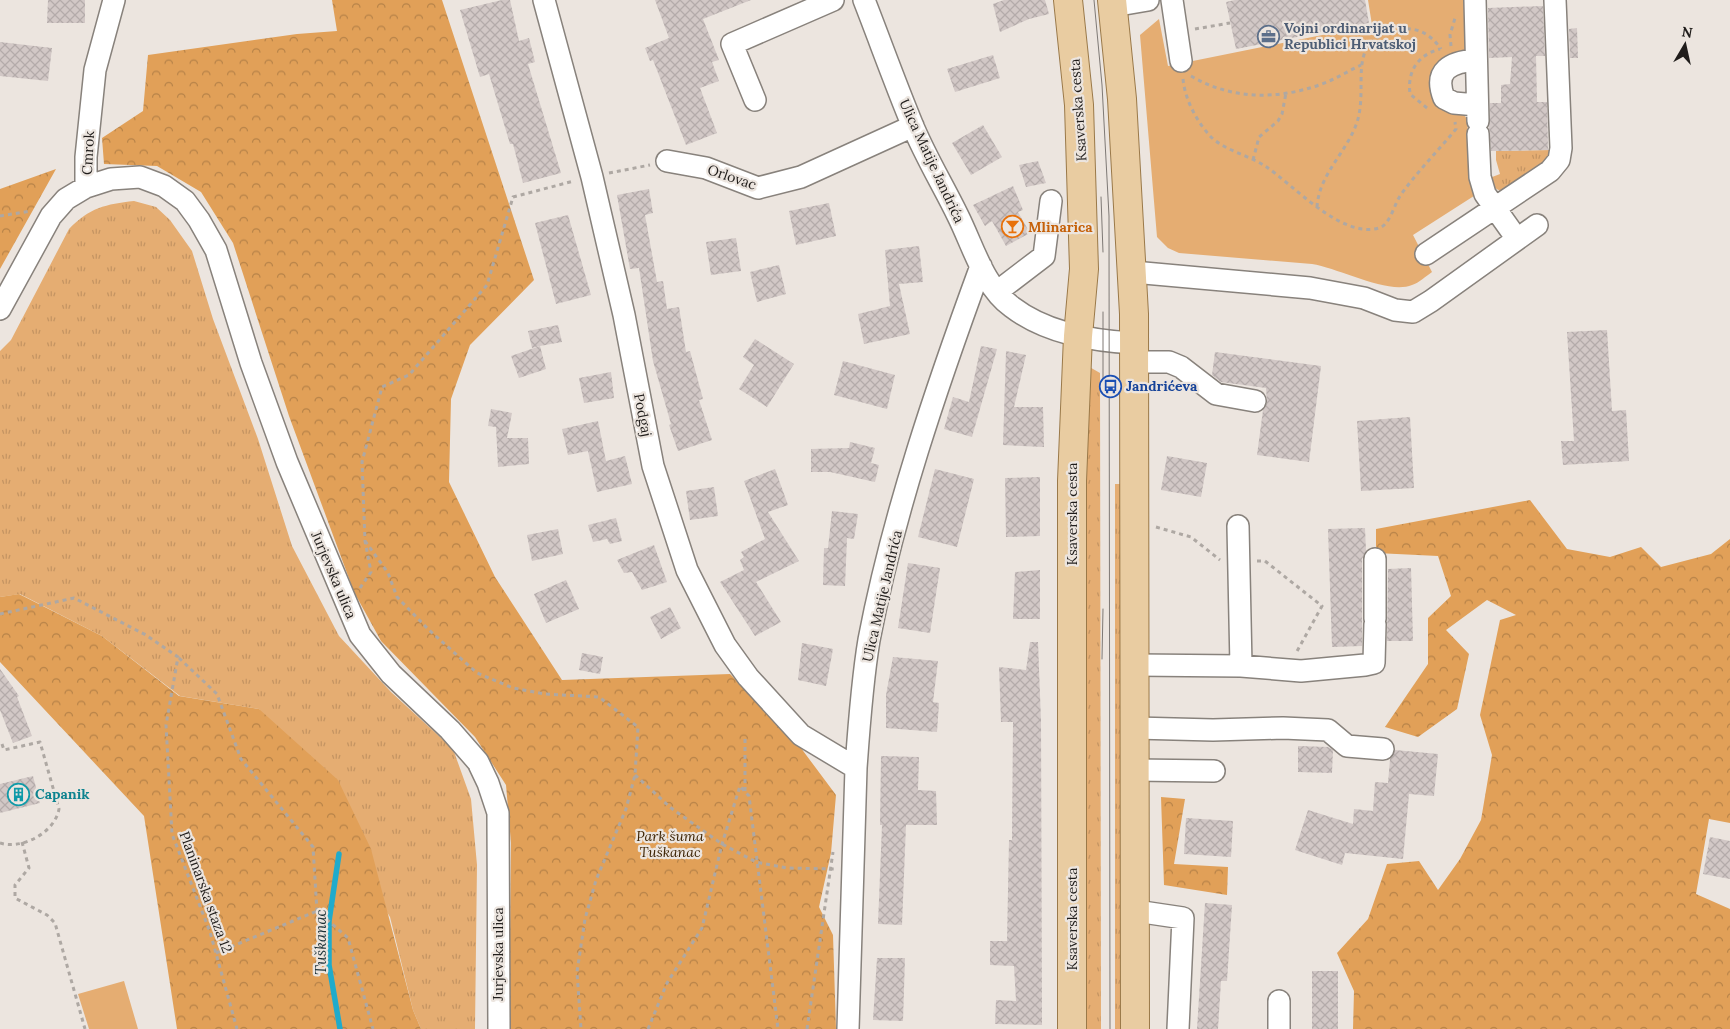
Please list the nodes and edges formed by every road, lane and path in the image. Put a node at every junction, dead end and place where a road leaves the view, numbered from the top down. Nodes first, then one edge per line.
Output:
1 (114, 0) edge
2 (544, 0) edge
3 (833, 0) edge
4 (864, 0) edge
5 (1068, 0) edge
6 (1148, 0) edge
7 (1172, 0) edge
8 (1555, 0) edge
9 (1113, 3) edge
10 (1465, 4) edge
11 (1230, 22) dead end
12 (1177, 33) junction
13 (1475, 36) junction
14 (1451, 46) junction
15 (1441, 49) junction
16 (1476, 60) junction
17 (1361, 65) junction
18 (1182, 66) junction
19 (1286, 93) junction
20 (755, 100) dead end
21 (1429, 109) dead end
22 (1447, 118) dead end
23 (1478, 120) junction
24 (913, 126) junction
25 (1253, 160) junction
26 (668, 161) joint
27 (600, 175) dead end
28 (582, 179) dead end
29 (86, 187) junction
30 (1051, 201) dead end
31 (1317, 207) junction
32 (1495, 209) junction
33 (0, 216) edge
34 (51, 216) junction
35 (1537, 225) dead end
36 (1517, 239) junction
37 (1426, 254) dead end
38 (981, 266) junction
39 (1133, 272) junction
40 (998, 291) junction
41 (0, 309) edge
42 (1078, 336) junction
43 (1134, 353) junction
44 (1254, 401) dead end
45 (1238, 526) dead end
46 (1154, 527) dead end
47 (365, 541) junction
48 (1375, 559) dead end
49 (1224, 560) dead end
50 (1247, 561) dead end
51 (357, 592) dead end
52 (0, 614) edge
53 (178, 657) junction
54 (1135, 665) junction
55 (1241, 666) junction
56 (1290, 670) junction
57 (1136, 728) junction
58 (745, 738) dead end
59 (1, 741) edge
60 (1382, 749) dead end
61 (856, 768) junction
62 (1134, 770) junction
63 (1214, 771) dead end
64 (635, 775) junction
65 (745, 791) junction
66 (22, 842) junction
67 (0, 843) edge
68 (722, 844) junction
69 (834, 846) dead end
70 (756, 862) junction
71 (842, 867) dead end
72 (829, 870) junction
73 (317, 911) junction
74 (1136, 911) junction
75 (216, 953) junction
76 (1279, 1001) dead end
77 (85, 1029) edge
78 (237, 1029) edge
79 (373, 1029) edge
80 (499, 1029) edge
81 (581, 1029) edge
82 (648, 1029) edge
83 (778, 1029) edge
84 (807, 1029) edge
85 (848, 1029) edge
86 (1072, 1029) edge
87 (1135, 1029) edge
88 (1178, 1029) edge
89 (1279, 1029) edge

1 - 29 street, Cmrok
2 - 61 street, Podgaj
3 - 20 street
4 - 24 street, Ulica Matije Jandrića
5 - 42 main road, Ksaverska cesta
6 - 9 street
7 - 12 street
8 - 32 street
9 - 39 main road
10 - 13 street
10 - 14 path
11 - 12 path
12 - 18 street
13 - 14 path
13 - 16 street
14 - 15 path
15 - 17 path
15 - 21 path
16 - 23 street
16 - 23 street
17 - 19 path
17 - 31 path
18 - 19 path
18 - 25 path
19 - 25 path
22 - 31 path
23 - 32 street
24 - 26 street, Orlovac
24 - 38 street, Ulica Matije Jandrića
25 - 31 path
26 - 27 path
28 - 47 path
29 - 34 street, Cmrok
29 - 80 street, Jurjevska ulica
30 - 40 street
32 - 36 street
32 - 37 street
33 - 34 path
34 - 41 street, Cmrok
35 - 36 street
36 - 39 street
38 - 40 street, Ulica Matije Jandrića
38 - 61 street, Ulica Matije Jandrića
39 - 43 main road
40 - 42 street, Ulica Matije Jandrića
42 - 43 street, Ulica Matije Jandrića
42 - 86 main road, Ksaverska cesta
43 - 44 street, Ulica Matije Jandrića
43 - 54 main road
45 - 55 street
46 - 49 path
47 - 51 path
47 - 64 path
48 - 56 street
50 - 56 path
52 - 53 path
53 - 73 path
53 - 75 path, Planinarska staza 12
54 - 55 street
54 - 57 main road
55 - 56 street
57 - 60 street
57 - 62 main road
58 - 65 path
59 - 66 path
61 - 85 street, Ulica Matije Jandrića
62 - 63 street
62 - 74 main road
64 - 68 path
64 - 81 path
65 - 68 path
65 - 70 path
66 - 67 path
66 - 77 path
68 - 70 path
68 - 82 path
69 - 72 path
70 - 72 path
70 - 83 path
71 - 72 path
72 - 84 path
73 - 75 path
73 - 79 path
74 - 87 main road
74 - 88 street
75 - 78 path, Planinarska staza 12
76 - 89 street

